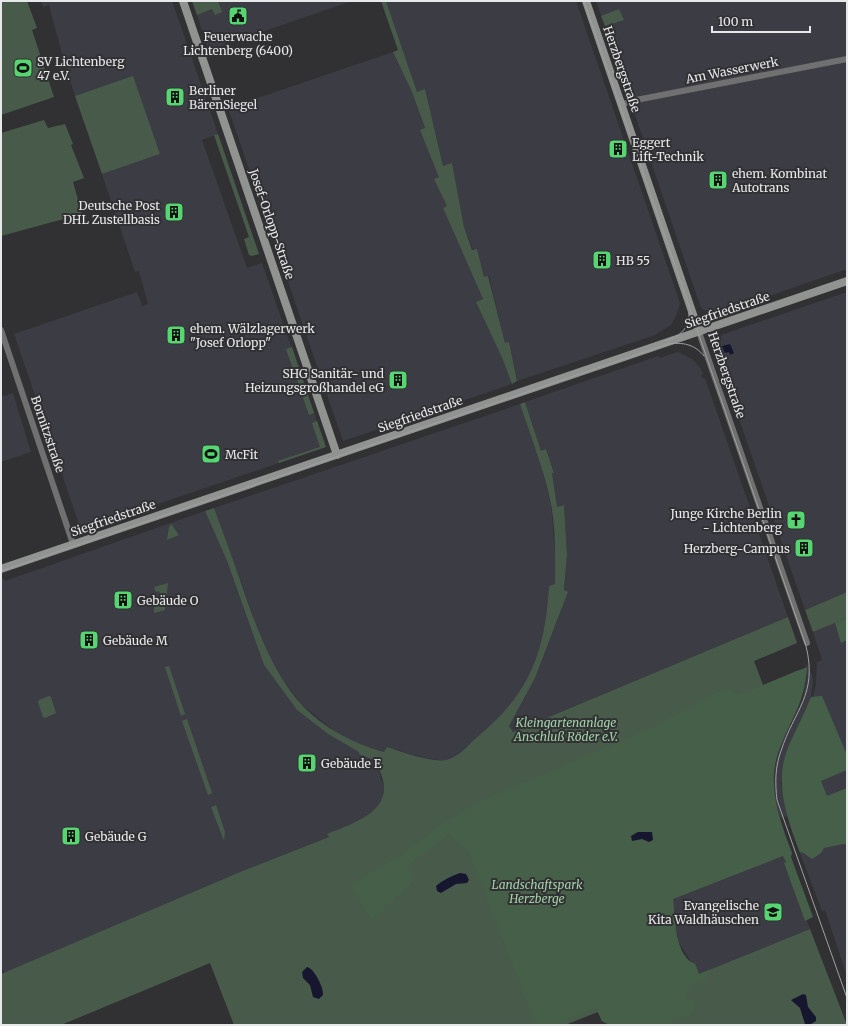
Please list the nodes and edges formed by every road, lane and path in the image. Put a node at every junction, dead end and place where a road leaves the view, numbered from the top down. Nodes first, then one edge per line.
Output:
1 (183, 1) edge
2 (586, 1) edge
3 (847, 58) edge
4 (621, 105) junction
5 (847, 281) edge
6 (1, 330) edge
7 (699, 332) junction
8 (337, 455) junction
9 (74, 544) junction
10 (1, 569) edge
11 (807, 643) dead end

1 - 8 street, Josef-Orlopp-Straße
2 - 4 street, Herzbergstraße
3 - 4 street, Am Wasserwerk
4 - 7 street, Herzbergstraße
5 - 7 street, Siegfriedstraße
6 - 9 street, Bornitzstraße
7 - 8 street, Siegfriedstraße
7 - 11 street, Herzbergstraße
8 - 9 street, Siegfriedstraße
9 - 10 street, Siegfriedstraße

